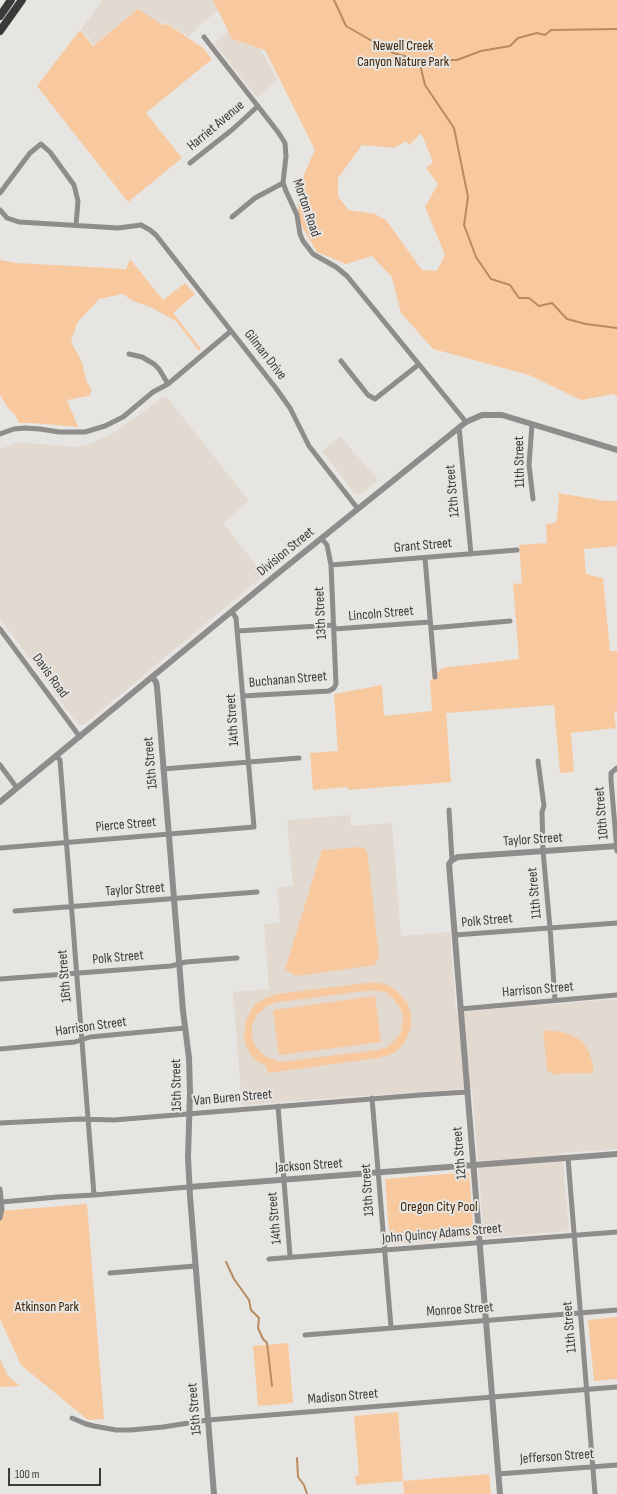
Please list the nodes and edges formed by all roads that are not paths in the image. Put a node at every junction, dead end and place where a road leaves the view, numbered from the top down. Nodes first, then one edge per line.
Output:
1 (11, 0) edge
2 (22, 0) edge
3 (0, 16) edge
4 (0, 31) edge
5 (204, 37) dead end
6 (258, 106) junction
7 (190, 163) dead end
8 (284, 183) junction
9 (0, 193) edge
10 (0, 210) edge
11 (232, 217) dead end
12 (76, 225) junction
13 (231, 331) junction
14 (129, 354) dead end
15 (340, 361) dead end
16 (418, 365) junction
17 (168, 384) junction
18 (466, 422) junction
19 (532, 424) junction
20 (459, 427) junction
21 (0, 434) edge
22 (617, 450) edge
23 (533, 499) dead end
24 (358, 509) junction
25 (322, 539) junction
26 (517, 550) dead end
27 (471, 554) junction
28 (425, 558) junction
29 (331, 565) junction
30 (232, 612) junction
31 (510, 621) dead end
32 (430, 625) junction
33 (334, 627) junction
34 (0, 629) edge
35 (238, 631) junction
36 (435, 676) dead end
37 (152, 677) junction
38 (334, 688) joint
39 (243, 696) junction
40 (80, 738) junction
41 (57, 756) junction
42 (299, 758) dead end
43 (538, 761) dead end
44 (248, 763) junction
45 (0, 765) edge
46 (617, 768) edge
47 (163, 769) junction
48 (17, 788) junction
49 (0, 802) edge
50 (449, 810) dead end
51 (254, 827) joint
52 (168, 834) junction
53 (66, 842) junction
54 (617, 846) edge
55 (0, 848) edge
56 (543, 851) junction
57 (617, 851) edge
58 (452, 860) junction
59 (257, 892) dead end
60 (174, 900) junction
61 (72, 907) junction
62 (15, 911) dead end
63 (617, 922) edge
64 (550, 928) junction
65 (455, 935) junction
66 (237, 958) dead end
67 (179, 964) junction
68 (77, 973) junction
69 (0, 979) edge
70 (617, 995) edge
71 (555, 1000) junction
72 (460, 1009) junction
73 (185, 1028) junction
74 (82, 1039) junction
75 (0, 1049) edge
76 (467, 1092) junction
77 (372, 1098) junction
78 (278, 1106) junction
79 (189, 1114) junction
80 (89, 1119) junction
81 (0, 1123) edge
82 (617, 1154) edge
83 (568, 1158) junction
84 (473, 1164) junction
85 (378, 1172) junction
86 (284, 1180) junction
87 (189, 1187) junction
88 (0, 1189) edge
89 (94, 1195) junction
90 (2, 1202) junction
91 (0, 1218) edge
92 (617, 1232) edge
93 (574, 1235) junction
94 (479, 1243) junction
95 (384, 1250) junction
96 (290, 1256) junction
97 (269, 1259) dead end
98 (195, 1266) junction
99 (110, 1273) dead end
100 (617, 1310) edge
101 (580, 1312) junction
102 (486, 1320) junction
103 (391, 1327) junction
104 (305, 1335) dead end
105 (617, 1387) edge
106 (587, 1389) junction
107 (492, 1397) junction
108 (72, 1418) dead end
109 (208, 1420) junction
110 (617, 1465) edge
111 (593, 1467) junction
112 (498, 1474) junction
113 (214, 1494) edge
114 (500, 1494) edge
115 (595, 1494) edge

1 - 3 highway
2 - 4 highway
5 - 6 street, Morton Road
6 - 7 street, Harriet Avenue
6 - 8 street, Morton Road
8 - 11 street
8 - 16 street, Morton Road
9 - 12 street
10 - 12 street
12 - 13 street, Gilman Drive
13 - 17 street
13 - 24 street, Gilman Drive
14 - 17 street
15 - 16 street
16 - 18 street, Morton Road
17 - 21 street
18 - 19 street, Division Street
18 - 20 street, Division Street
19 - 22 street, Division Street
19 - 23 street, 11th Street
20 - 24 street, Division Street
20 - 27 street, 12th Street
24 - 25 street, Division Street
25 - 29 street, 13th Street
25 - 30 street, Division Street
26 - 27 street, Grant Street
27 - 28 street, Grant Street
28 - 29 street, Grant Street
28 - 32 street
29 - 33 street, 13th Street
30 - 35 street, 14th Street
30 - 37 street, Division Street
31 - 32 street, Lincoln Street
32 - 33 street, Lincoln Street
32 - 36 street
33 - 35 street, Lincoln Street
33 - 38 street, 13th Street
34 - 40 street, Davis Road
35 - 39 street, 14th Street
37 - 40 street, Division Street
37 - 47 street, 15th Street
38 - 39 street, Buchanan Street
39 - 44 street, 14th Street
40 - 41 street, Division Street
41 - 48 street, Division Street
41 - 53 street, 16th Street
42 - 44 street
43 - 56 street, 11th Street
44 - 47 street
44 - 51 street, 14th Street
45 - 48 street
46 - 54 street, 10th Street
47 - 52 street, 15th Street
48 - 49 street, Division Street
50 - 58 street, 12th Street
51 - 52 street, Pierce Street
52 - 53 street, Pierce Street
52 - 60 street, 15th Street
53 - 55 street, Pierce Street
53 - 61 street, 16th Street
54 - 56 street, Taylor Street
54 - 57 street, 10th Street
56 - 58 street, Taylor Street
56 - 64 street, 11th Street
58 - 65 street, 12th Street
59 - 60 street, Taylor Street
60 - 61 street, Taylor Street
60 - 67 street, 15th Street
61 - 62 street, Taylor Street
61 - 68 street, 16th Street
63 - 64 street, Polk Street
64 - 65 street, Polk Street
64 - 71 street, 11th Street
65 - 72 street, 12th Street
66 - 67 street, Polk Street
67 - 68 street, Polk Street
67 - 73 street, 15th Street
68 - 69 street, Polk Street
68 - 74 street, 16th Street
70 - 71 street, Harrison Street
71 - 72 street, Harrison Street
72 - 76 street, 12th Street
73 - 74 street, Harrison Street
73 - 79 street, 15th Street
74 - 75 street, Harrison Street
74 - 80 street, 16th Street
76 - 77 street, Van Buren Street
76 - 84 street, 12th Street
77 - 78 street, Van Buren Street
77 - 85 street, 13th Street
78 - 79 street, Van Buren Street
78 - 86 street, 14th Street
79 - 80 street, Van Buren Street
79 - 87 street, 15th Street
80 - 81 street, Van Buren Street
80 - 89 street, 16th Street
82 - 83 street, Jackson Street
83 - 84 street, Jackson Street
83 - 93 street, 11th Street
84 - 85 street, Jackson Street
84 - 94 street, 12th Street
85 - 86 street, Jackson Street
85 - 95 street, 13th Street
86 - 87 street, Jackson Street
86 - 96 street, 14th Street
87 - 89 street, Jackson Street
87 - 98 street, 15th Street
88 - 90 street
89 - 90 street, Jackson Street
90 - 91 street
92 - 93 street, John Quincy Adams Street
93 - 94 street, John Quincy Adams Street
93 - 101 street, 11th Street
94 - 95 street, John Quincy Adams Street
94 - 102 street, 12th Street
95 - 96 street, John Quincy Adams Street
95 - 103 street, 13th Street
96 - 97 street, John Quincy Adams Street
98 - 99 street
98 - 109 street, 15th Street
100 - 101 street, Monroe Street
101 - 102 street, Monroe Street
101 - 106 street, 11th Street
102 - 103 street, Monroe Street
102 - 107 street, 12th Street
103 - 104 street, Monroe Street
105 - 106 street, Madison Street
106 - 107 street, Madison Street
106 - 111 street, 11th Street
107 - 109 street, Madison Street
107 - 112 street, 12th Street
108 - 109 street, Madison Street
109 - 113 street, 15th Street
110 - 111 street, Jefferson Street
111 - 112 street, Jefferson Street
111 - 115 street, 11th Street
112 - 114 street, 12th Street

